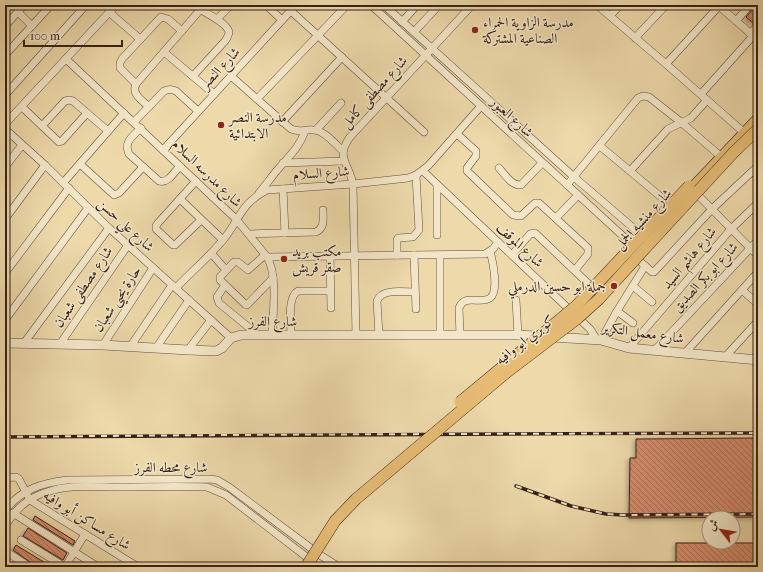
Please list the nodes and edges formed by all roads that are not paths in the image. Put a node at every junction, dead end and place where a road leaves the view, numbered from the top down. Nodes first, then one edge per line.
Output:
1 (24, 5) edge
2 (51, 5) edge
3 (86, 5) edge
4 (116, 5) edge
5 (192, 5) edge
6 (231, 5) edge
7 (266, 5) edge
8 (296, 5) edge
9 (348, 5) edge
10 (371, 5) edge
11 (417, 5) edge
12 (439, 5) edge
13 (472, 5) edge
14 (620, 5) edge
15 (666, 5) edge
16 (719, 5) edge
17 (750, 5) edge
18 (388, 6) edge
19 (602, 7) edge
20 (200, 10) junction
21 (291, 11) junction
22 (18, 12) junction
23 (109, 12) junction
24 (610, 16) junction
25 (216, 20) junction
26 (282, 20) junction
27 (736, 21) junction
28 (402, 22) junction
29 (758, 25) edge
30 (5, 26) edge
31 (32, 26) junction
32 (182, 31) junction
33 (414, 32) junction
34 (318, 36) junction
35 (754, 37) edge
36 (635, 38) junction
37 (140, 39) junction
38 (432, 48) junction
39 (164, 52) junction
40 (5, 55) edge
41 (425, 56) junction
42 (342, 57) junction
43 (66, 59) junction
44 (666, 64) junction
45 (192, 76) junction
46 (231, 76) junction
47 (136, 84) junction
48 (214, 94) junction
49 (701, 94) junction
50 (5, 95) edge
51 (386, 97) junction
52 (257, 99) junction
53 (707, 100) junction
54 (341, 103) dead end
55 (481, 106) junction
56 (22, 107) junction
57 (149, 107) junction
58 (758, 109) edge
59 (198, 111) junction
60 (87, 113) junction
61 (124, 113) junction
62 (758, 119) edge
63 (134, 122) junction
64 (282, 122) junction
65 (682, 123) junction
66 (5, 124) edge
67 (42, 126) junction
68 (141, 128) junction
69 (5, 129) edge
70 (740, 129) junction
71 (758, 129) edge
72 (316, 130) junction
73 (108, 131) junction
74 (305, 132) junction
75 (424, 132) dead end
76 (457, 134) junction
77 (22, 145) junction
78 (600, 146) junction
79 (163, 150) junction
80 (343, 152) junction
81 (718, 154) junction
82 (344, 161) junction
83 (542, 163) junction
84 (80, 164) junction
85 (283, 164) junction
86 (45, 165) junction
87 (180, 166) junction
88 (758, 166) edge
89 (5, 167) edge
90 (143, 167) junction
91 (499, 168) dead end
92 (423, 171) junction
93 (630, 171) junction
94 (416, 175) junction
95 (574, 177) junction
96 (196, 181) junction
97 (63, 183) junction
98 (353, 184) junction
99 (437, 185) junction
100 (567, 185) junction
101 (68, 188) junction
102 (691, 188) junction
103 (284, 189) junction
104 (258, 195) junction
105 (578, 195) junction
106 (661, 197) dead end
107 (180, 199) junction
108 (758, 203) edge
109 (88, 208) junction
110 (712, 209) junction
111 (323, 210) dead end
112 (556, 218) junction
113 (5, 219) edge
114 (201, 220) junction
115 (236, 220) junction
116 (109, 228) junction
117 (731, 228) junction
118 (284, 233) junction
119 (249, 234) junction
120 (437, 235) dead end
121 (645, 238) junction
122 (223, 240) junction
123 (758, 240) edge
124 (498, 242) junction
125 (128, 245) junction
126 (750, 247) junction
127 (634, 250) junction
128 (490, 252) junction
129 (211, 253) junction
130 (440, 254) junction
131 (397, 255) junction
132 (414, 255) junction
133 (512, 255) junction
134 (266, 256) junction
135 (330, 256) junction
136 (354, 256) junction
137 (758, 256) edge
138 (645, 266) junction
139 (153, 268) junction
140 (226, 270) junction
141 (575, 270) junction
142 (758, 272) edge
143 (5, 273) edge
144 (273, 278) junction
145 (224, 285) junction
146 (633, 286) junction
147 (174, 287) junction
148 (742, 290) junction
149 (330, 291) junction
150 (597, 291) junction
151 (415, 292) junction
152 (189, 300) junction
153 (516, 300) dead end
154 (652, 302) dead end
155 (758, 304) edge
156 (331, 308) dead end
157 (416, 309) dead end
158 (617, 311) junction
159 (574, 314) junction
160 (5, 320) edge
161 (211, 320) junction
162 (758, 321) edge
163 (633, 323) dead end
164 (258, 335) junction
165 (272, 335) junction
166 (290, 335) junction
167 (356, 335) junction
168 (379, 335) junction
169 (440, 335) junction
170 (460, 335) junction
171 (518, 335) junction
172 (547, 337) junction
173 (231, 338) junction
174 (599, 340) junction
175 (5, 343) edge
176 (24, 343) junction
177 (60, 344) junction
178 (103, 345) junction
179 (130, 347) junction
180 (156, 348) junction
181 (629, 348) junction
182 (188, 350) junction
183 (655, 350) junction
184 (685, 353) junction
185 (725, 357) junction
186 (758, 360) edge
187 (5, 478) edge
188 (128, 483) junction
189 (25, 492) junction
190 (30, 500) junction
191 (252, 504) junction
192 (5, 510) edge
193 (246, 511) junction
194 (13, 513) junction
195 (5, 526) edge
196 (85, 534) junction
197 (21, 540) dead end
198 (5, 551) edge
199 (74, 552) junction
200 (320, 555) junction
201 (87, 564) edge
202 (311, 566) edge
203 (30, 567) edge
204 (65, 567) edge
205 (98, 567) edge
206 (138, 567) edge
207 (297, 567) edge
208 (339, 567) edge

1 - 22 street
2 - 31 street
3 - 50 street
4 - 23 street
5 - 20 street
6 - 25 street
7 - 26 street
8 - 21 street, شارع النصر
9 - 34 street
10 - 41 street, شارع العبور
11 - 28 street
12 - 33 street
13 - 38 street, شارع مصطفى كامل
14 - 24 street
15 - 36 street
16 - 27 street
16 - 44 street
17 - 27 street
18 - 28 street, شارع العبور
19 - 24 street
20 - 25 street
20 - 32 street
21 - 26 street, شارع النصر
21 - 34 street
22 - 30 street
22 - 31 street
23 - 37 street
23 - 43 street
24 - 36 street
25 - 45 street
26 - 46 street, شارع النصر
27 - 35 street
28 - 33 street, شارع العبور
29 - 35 street
31 - 40 street
32 - 37 street
32 - 39 street
33 - 38 street, شارع العبور
34 - 42 street
34 - 52 street
35 - 49 street
36 - 44 street
37 - 47 street
38 - 41 street, شارع مصطفى كامل
38 - 95 street, شارع العبور
39 - 45 street
39 - 47 street
41 - 51 street, شارع مصطفى كامل
41 - 55 street, شارع العبور
42 - 51 street
42 - 64 street
43 - 56 street
43 - 61 street, شارع مدرسه السلام
44 - 49 street
45 - 48 street
46 - 48 street, شارع النصر
46 - 52 street
47 - 57 street
48 - 59 street, شارع النصر
49 - 53 street
51 - 75 street
51 - 80 street, شارع مصطفى كامل
52 - 64 street
53 - 65 street
53 - 70 street
54 - 72 street
55 - 76 street, شارع السلام
55 - 83 street, شارع العبور
56 - 66 street
56 - 67 street
57 - 59 street
57 - 63 street
58 - 70 main road, شارع منشيه الجمل
59 - 79 street, شارع النصر
60 - 67 street
60 - 67 street
60 - 73 street
61 - 63 street, شارع مدرسه السلام
61 - 73 street
62 - 102 main road, شارع منشيه الجمل
63 - 68 street, شارع مدرسه السلام
64 - 74 street
65 - 78 street
65 - 81 street
65 - 93 street
68 - 79 street, شارع مدرسه السلام
68 - 90 street
69 - 77 street, شارع علي حسن
70 - 81 main road, شارع منشيه الجمل
71 - 202 main road, كوبري ابو وافيه, bridge
72 - 74 street
72 - 80 street
73 - 84 street
74 - 85 street
76 - 92 street, شارع السلام
76 - 112 street
77 - 86 street, شارع علي حسن
77 - 89 street
78 - 93 street
78 - 95 street
79 - 87 street, شارع مدرسه السلام
80 - 82 street, شارع مصطفى كامل
81 - 102 main road, شارع منشيه الجمل
82 - 85 street
82 - 98 street, شارع مصطفى كامل
83 - 91 street
83 - 100 street, شارع العبور
84 - 90 street
84 - 97 street
85 - 104 street
86 - 97 street, شارع علي حسن
86 - 113 street
87 - 90 street
87 - 96 street, شارع مدرسه السلام
88 - 110 street
92 - 94 street, شارع السلام
92 - 99 street, شارع الموقف
93 - 106 street
94 - 98 street, شارع السلام
94 - 131 street
95 - 100 street
95 - 121 street, شارع العبور
96 - 107 street
96 - 115 street, شارع مدرسه السلام
97 - 101 street, شارع علي حسن
98 - 103 street, شارع السلام
98 - 136 street, شارع مصطفى كامل
99 - 120 street
99 - 124 street, شارع الموقف
100 - 105 street, شارع العبور
101 - 109 street, شارع علي حسن
101 - 143 street
102 - 110 street
102 - 121 main road, شارع منشيه الجمل
102 - 207 main road, كوبري ابو وافيه, bridge
103 - 104 street, شارع السلام
103 - 118 street
104 - 115 street, شارع السلام
105 - 112 street
105 - 127 street, شارع العبور
107 - 114 street
107 - 114 street
108 - 117 street, شارع هاشم السيد
109 - 116 street, شارع علي حسن
109 - 160 street
110 - 117 street
110 - 138 street
111 - 118 street
112 - 141 street
114 - 122 street
115 - 119 street, شارع مدرسه السلام
115 - 122 street, شارع السلام
116 - 125 street, شارع علي حسن
116 - 176 street
117 - 126 street
117 - 181 street, شارع هاشم السيد
118 - 119 street
119 - 134 street, شارع مدرسه السلام
121 - 127 main road, شارع منشيه الجمل
122 - 129 street, شارع السلام
123 - 126 street, شارع ابو بكر الصديق
124 - 128 street
124 - 133 street, شارع الموقف
125 - 139 street, شارع علي حسن
125 - 177 street, شارع مصطفى شعبان
126 - 137 street
126 - 183 street, شارع ابو بكر الصديق
127 - 138 street, شارع العبور
127 - 150 main road, شارع منشيه الجمل
128 - 130 street
128 - 170 street
129 - 140 street
129 - 147 street, شارع السلام
130 - 132 street
130 - 169 street
131 - 132 street
131 - 136 street
132 - 151 street
133 - 141 street
133 - 159 street, شارع الموقف
134 - 135 street
134 - 140 street
134 - 144 street, شارع مدرسه السلام
135 - 136 street
135 - 149 street
136 - 167 street, شارع مصطفى كامل
138 - 146 street
139 - 147 street, شارع علي حسن
139 - 178 street, حارة يحيى شعبان
140 - 145 street
141 - 150 street
142 - 148 street
144 - 145 street
144 - 165 street, شارع مدرسه السلام
145 - 164 street
146 - 154 street
146 - 158 street
147 - 152 street, شارع علي حسن
147 - 179 street, شارع السلام
148 - 155 street
148 - 184 street
149 - 156 street
149 - 166 street
150 - 159 main road, شارع منشيه الجمل
151 - 157 street
151 - 168 street
152 - 161 street, شارع علي حسن
152 - 180 street
153 - 171 street
158 - 163 street
158 - 174 street
159 - 172 main road, شارع منشيه الجمل
159 - 174 street, شارع الموقف
161 - 173 street, شارع علي حسن
161 - 182 street
162 - 185 street
164 - 165 street, شارع الفرز
164 - 173 street, شارع الفرز
165 - 166 street, شارع الفرز
166 - 167 street, شارع الفرز
167 - 168 street, شارع الفرز
168 - 169 street, شارع الفرز
169 - 170 street, شارع الفرز
170 - 171 street, شارع الفرز
171 - 172 street, شارع الفرز
172 - 174 street, شارع معمل التكرير
173 - 182 street, شارع الفرز
174 - 181 street, شارع معمل التكرير
175 - 176 street, شارع الفرز
176 - 177 street, شارع الفرز
177 - 178 street, شارع الفرز
178 - 179 street, شارع الفرز
179 - 180 street, شارع الفرز
180 - 182 street, شارع الفرز
181 - 183 street, شارع معمل التكرير
183 - 184 street, شارع معمل التكرير
184 - 185 street, شارع معمل التكرير
185 - 186 street, شارع معمل التكرير
187 - 189 street, شارع مساكن أبو وافيه
188 - 189 street, شارع محطه الفرز
188 - 190 street, شارع محطه الفرز
188 - 191 street, شارع محطه الفرز
188 - 193 street, شارع محطه الفرز
189 - 190 street, شارع مساكن أبو وافيه
189 - 192 street, شارع محطه الفرز
190 - 194 street, شارع محطه الفرز
190 - 196 street, شارع مساكن أبو وافيه
191 - 193 street
191 - 200 street, شارع محطه الفرز
193 - 202 street, شارع محطه الفرز
194 - 195 street
194 - 199 street
196 - 199 street
196 - 206 street, شارع مساكن أبو وافيه
197 - 204 street
198 - 203 street
199 - 201 street
199 - 204 street
200 - 202 street
200 - 208 street, شارع محطه الفرز
201 - 205 street

